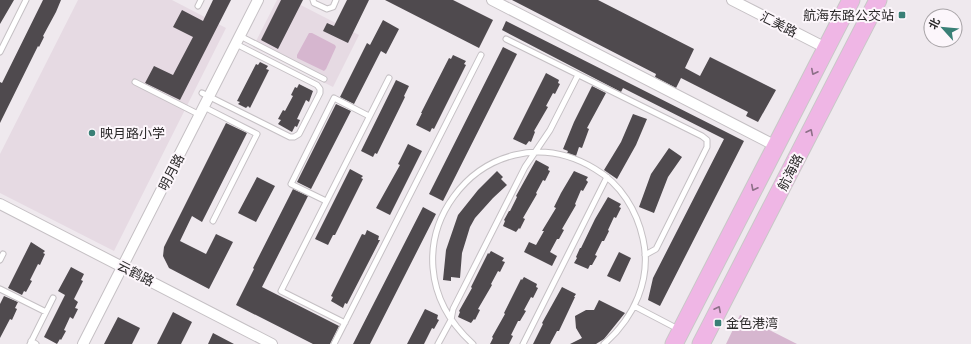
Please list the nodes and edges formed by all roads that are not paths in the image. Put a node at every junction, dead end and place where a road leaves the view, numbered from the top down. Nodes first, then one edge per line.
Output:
1 (26, 0) edge
2 (201, 0) edge
3 (258, 0) edge
4 (313, 0) edge
5 (336, 0) edge
6 (492, 0) edge
7 (732, 0) edge
8 (851, 0) edge
9 (878, 0) edge
10 (198, 6) dead end
11 (506, 39) dead end
12 (238, 40) junction
13 (826, 48) junction
14 (0, 52) edge
15 (481, 55) dead end
16 (578, 75) junction
17 (388, 78) dead end
18 (324, 79) dead end
19 (135, 82) dead end
20 (206, 94) junction
21 (202, 111) junction
22 (369, 116) junction
23 (776, 146) junction
24 (534, 153) junction
25 (607, 177) junction
26 (326, 201) junction
27 (0, 204) edge
28 (213, 221) dead end
29 (3, 254) dead end
30 (645, 255) junction
31 (0, 260) edge
32 (123, 266) junction
33 (0, 288) edge
34 (53, 298) dead end
35 (634, 306) junction
36 (46, 312) junction
37 (451, 320) junction
38 (345, 324) junction
39 (678, 337) edge
40 (30, 343) edge
41 (36, 344) edge
42 (83, 344) edge
43 (272, 344) edge
44 (334, 344) edge
45 (438, 344) edge
46 (473, 344) edge
47 (522, 344) edge
48 (604, 344) edge
49 (701, 344) edge

1 - 14 lane
2 - 10 lane
3 - 12 street, 明月路
4 - 5 lane
6 - 23 street
7 - 13 street, 汇美路
8 - 13 main road, 航海路
49 -> 9 main road, 航海路
11 - 16 lane
12 - 18 lane
12 - 20 street, 明月路
12 - 20 lane
13 -> 23 main road, 航海路
15 - 38 lane
16 - 24 lane
16 - 30 lane
17 - 22 lane
19 - 21 lane
20 - 21 street, 明月路
21 - 28 lane
21 - 32 street, 明月路
22 - 26 lane
22 - 26 lane
23 -> 39 main road, 航海路
24 - 25 lane
24 - 37 lane
24 - 37 lane
25 - 30 lane
25 - 47 lane
26 - 38 lane
27 - 32 street, 云鹤路
29 - 31 lane
30 - 35 lane
32 - 42 street, 明月路
32 - 43 street, 云鹤路
33 - 36 lane
34 - 36 lane
35 - 39 lane
35 - 48 lane
36 - 40 lane
37 - 45 lane
37 - 46 lane
38 - 44 lane
40 - 41 lane

